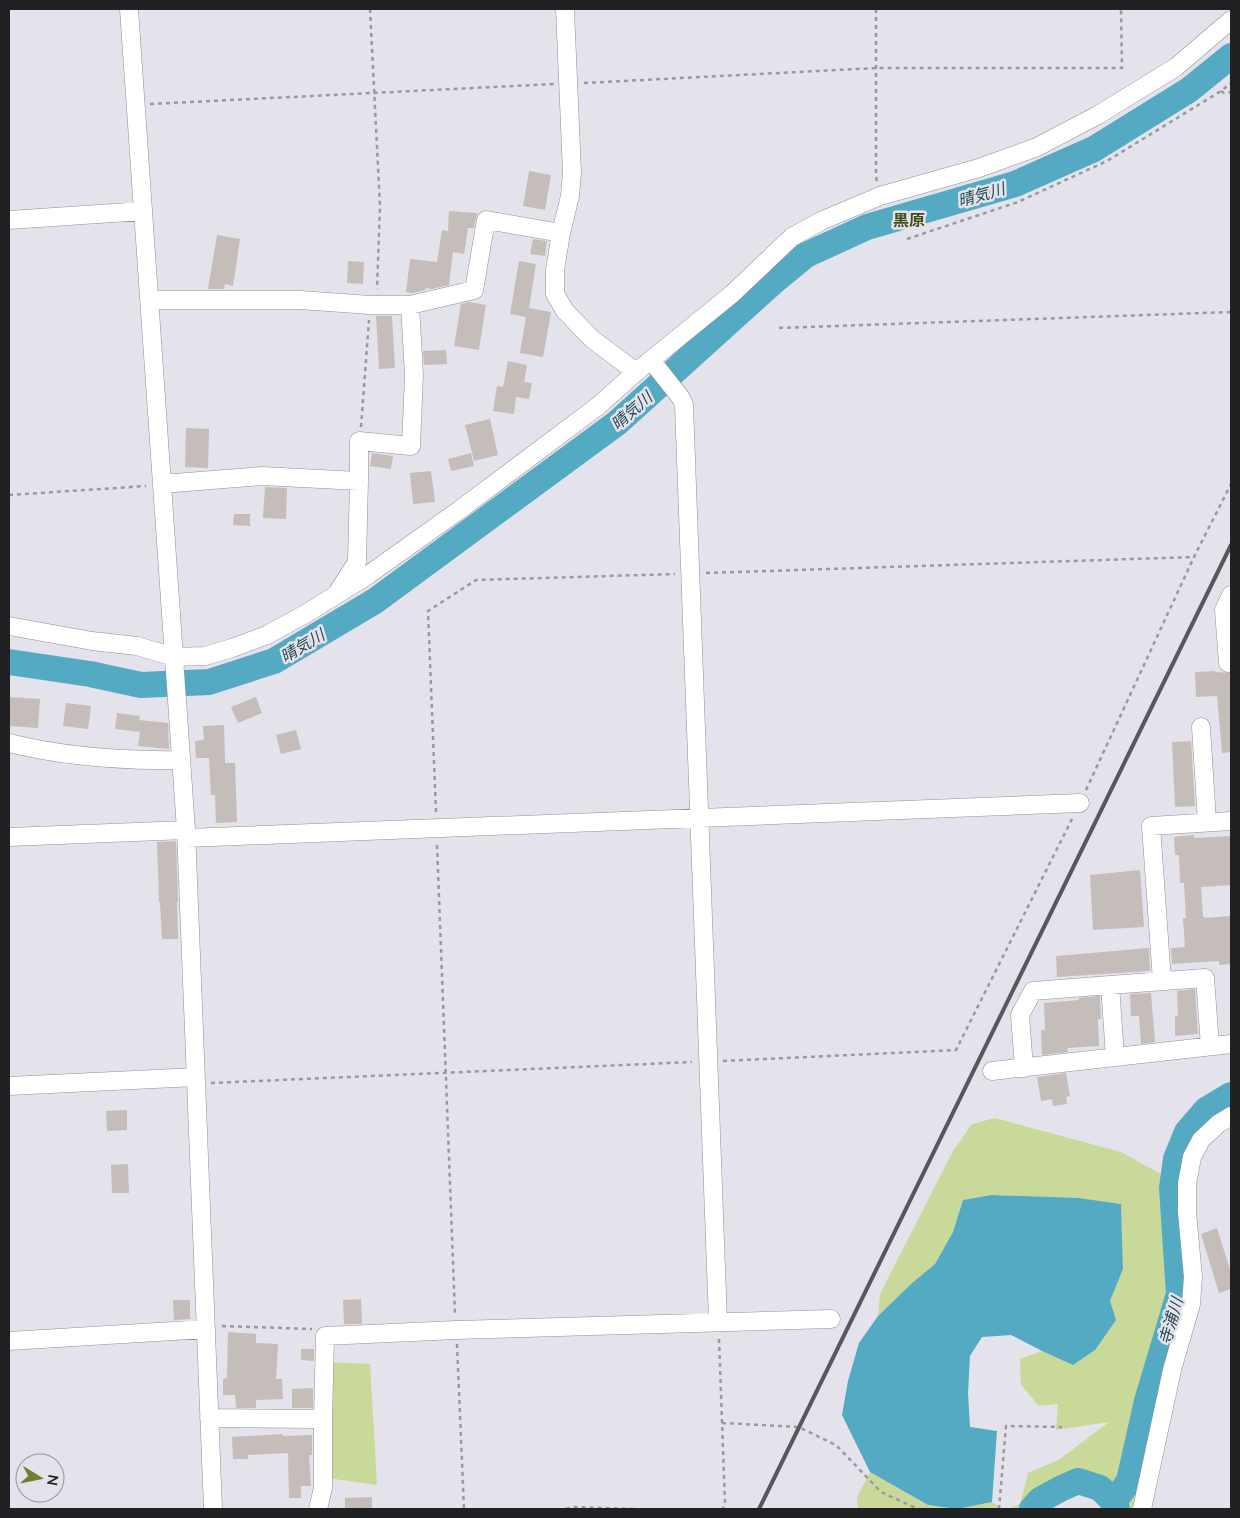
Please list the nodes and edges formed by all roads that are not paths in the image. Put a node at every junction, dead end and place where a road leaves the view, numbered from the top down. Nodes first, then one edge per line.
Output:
1 (129, 9) edge
2 (565, 9) edge
3 (1231, 20) edge
4 (143, 211) junction
5 (9, 220) edge
6 (561, 233) junction
7 (149, 300) junction
8 (410, 306) junction
9 (653, 363) junction
10 (636, 372) junction
11 (359, 481) junction
12 (162, 484) junction
13 (335, 595) junction
14 (1231, 595) edge
15 (9, 626) edge
16 (174, 656) junction
17 (1231, 662) edge
18 (1201, 727) dead end
19 (9, 743) edge
20 (182, 760) junction
21 (1080, 803) road end
22 (699, 818) junction
23 (1231, 821) edge
24 (1207, 822) junction
25 (186, 834) junction
26 (9, 837) edge
27 (1162, 981) junction
28 (1110, 985) junction
29 (1231, 1044) edge
30 (1210, 1046) junction
31 (1115, 1057) junction
32 (1024, 1068) junction
33 (992, 1071) dead end
34 (196, 1078) junction
35 (9, 1086) edge
36 (1231, 1116) edge
37 (831, 1319) dead end
38 (718, 1322) junction
39 (206, 1330) junction
40 (9, 1341) edge
41 (209, 1418) junction
42 (322, 1419) junction
43 (213, 1509) edge
44 (318, 1509) edge
45 (1142, 1509) edge

1 - 4 street
2 - 6 street
3 - 9 street
4 - 5 street
4 - 7 street
6 - 8 street
6 - 10 street
7 - 8 street
7 - 12 street
8 - 11 street
9 - 10 street
9 - 22 street
10 - 13 street
11 - 12 street
11 - 13 street
12 - 16 street
13 - 16 street
14 - 17 street
15 - 16 street
16 - 20 street
18 - 24 street
19 - 20 street
20 - 25 street
21 - 22 street
22 - 25 street
22 - 38 street
23 - 24 street
24 - 27 street
25 - 26 street
25 - 34 street
27 - 28 street
27 - 30 street
28 - 31 street
28 - 32 street
29 - 30 street
30 - 31 street
31 - 32 street
32 - 33 street
34 - 35 street
34 - 39 street
36 - 45 street
37 - 38 street
38 - 42 street
39 - 40 street
39 - 41 street
41 - 42 street
41 - 43 street
42 - 44 street

